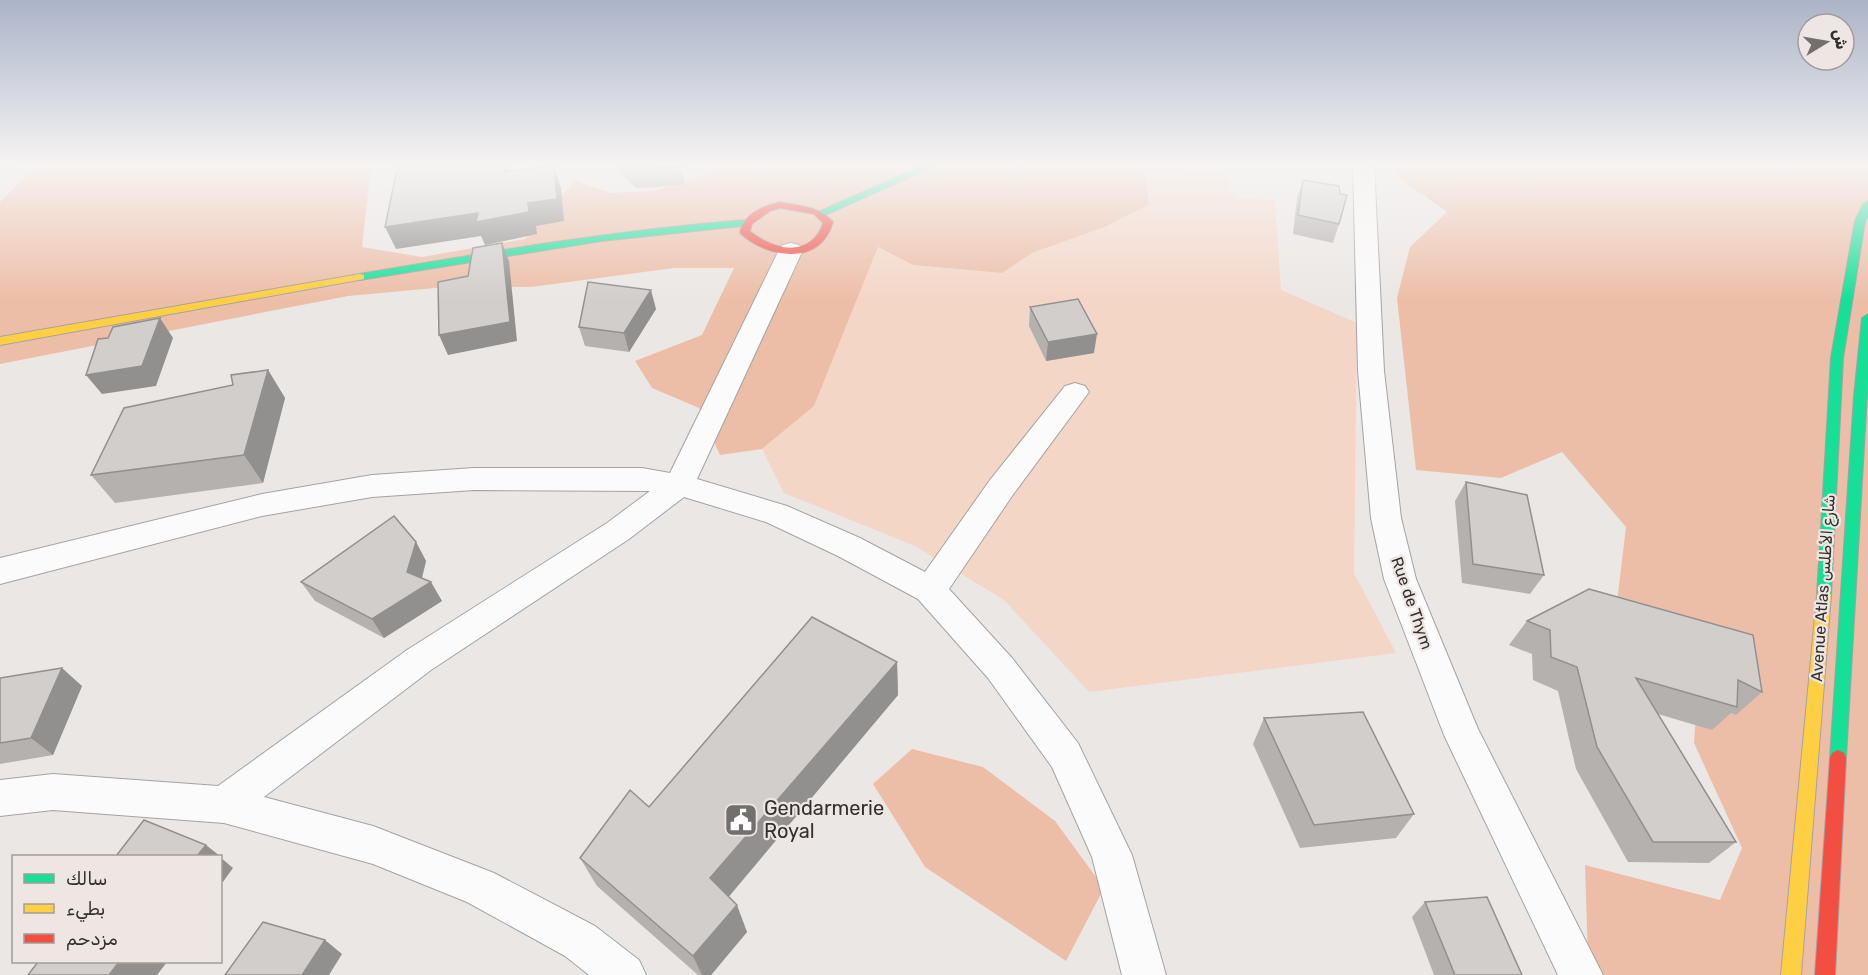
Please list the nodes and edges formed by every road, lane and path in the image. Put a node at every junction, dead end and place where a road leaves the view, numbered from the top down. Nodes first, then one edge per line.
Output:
1 (765, 210) edge
2 (815, 210) edge
3 (829, 210) edge
4 (1364, 210) edge
5 (1865, 210) edge
6 (821, 213) junction
7 (747, 223) junction
8 (791, 250) junction
9 (1868, 318) edge
10 (0, 341) edge
11 (1075, 392) dead end
12 (679, 485) junction
13 (0, 571) edge
14 (930, 590) junction
15 (0, 798) edge
16 (224, 805) junction
17 (624, 975) edge
18 (1144, 975) edge
19 (1581, 975) edge
20 (1791, 975) edge
21 (1825, 975) edge

1 - 7 street
2 - 6 street
3 - 6 street
4 - 19 street, Rue de Thym
5 - 20 street, Avenue Atlas شارع الأطلس
6 - 8 street
7 - 8 street
7 - 10 street
8 - 12 street
9 - 21 street, Avenue Atlas شارع الأطلس
11 - 14 street
12 - 13 street
12 - 14 street
12 - 16 street
14 - 18 street
15 - 16 street
16 - 17 street

